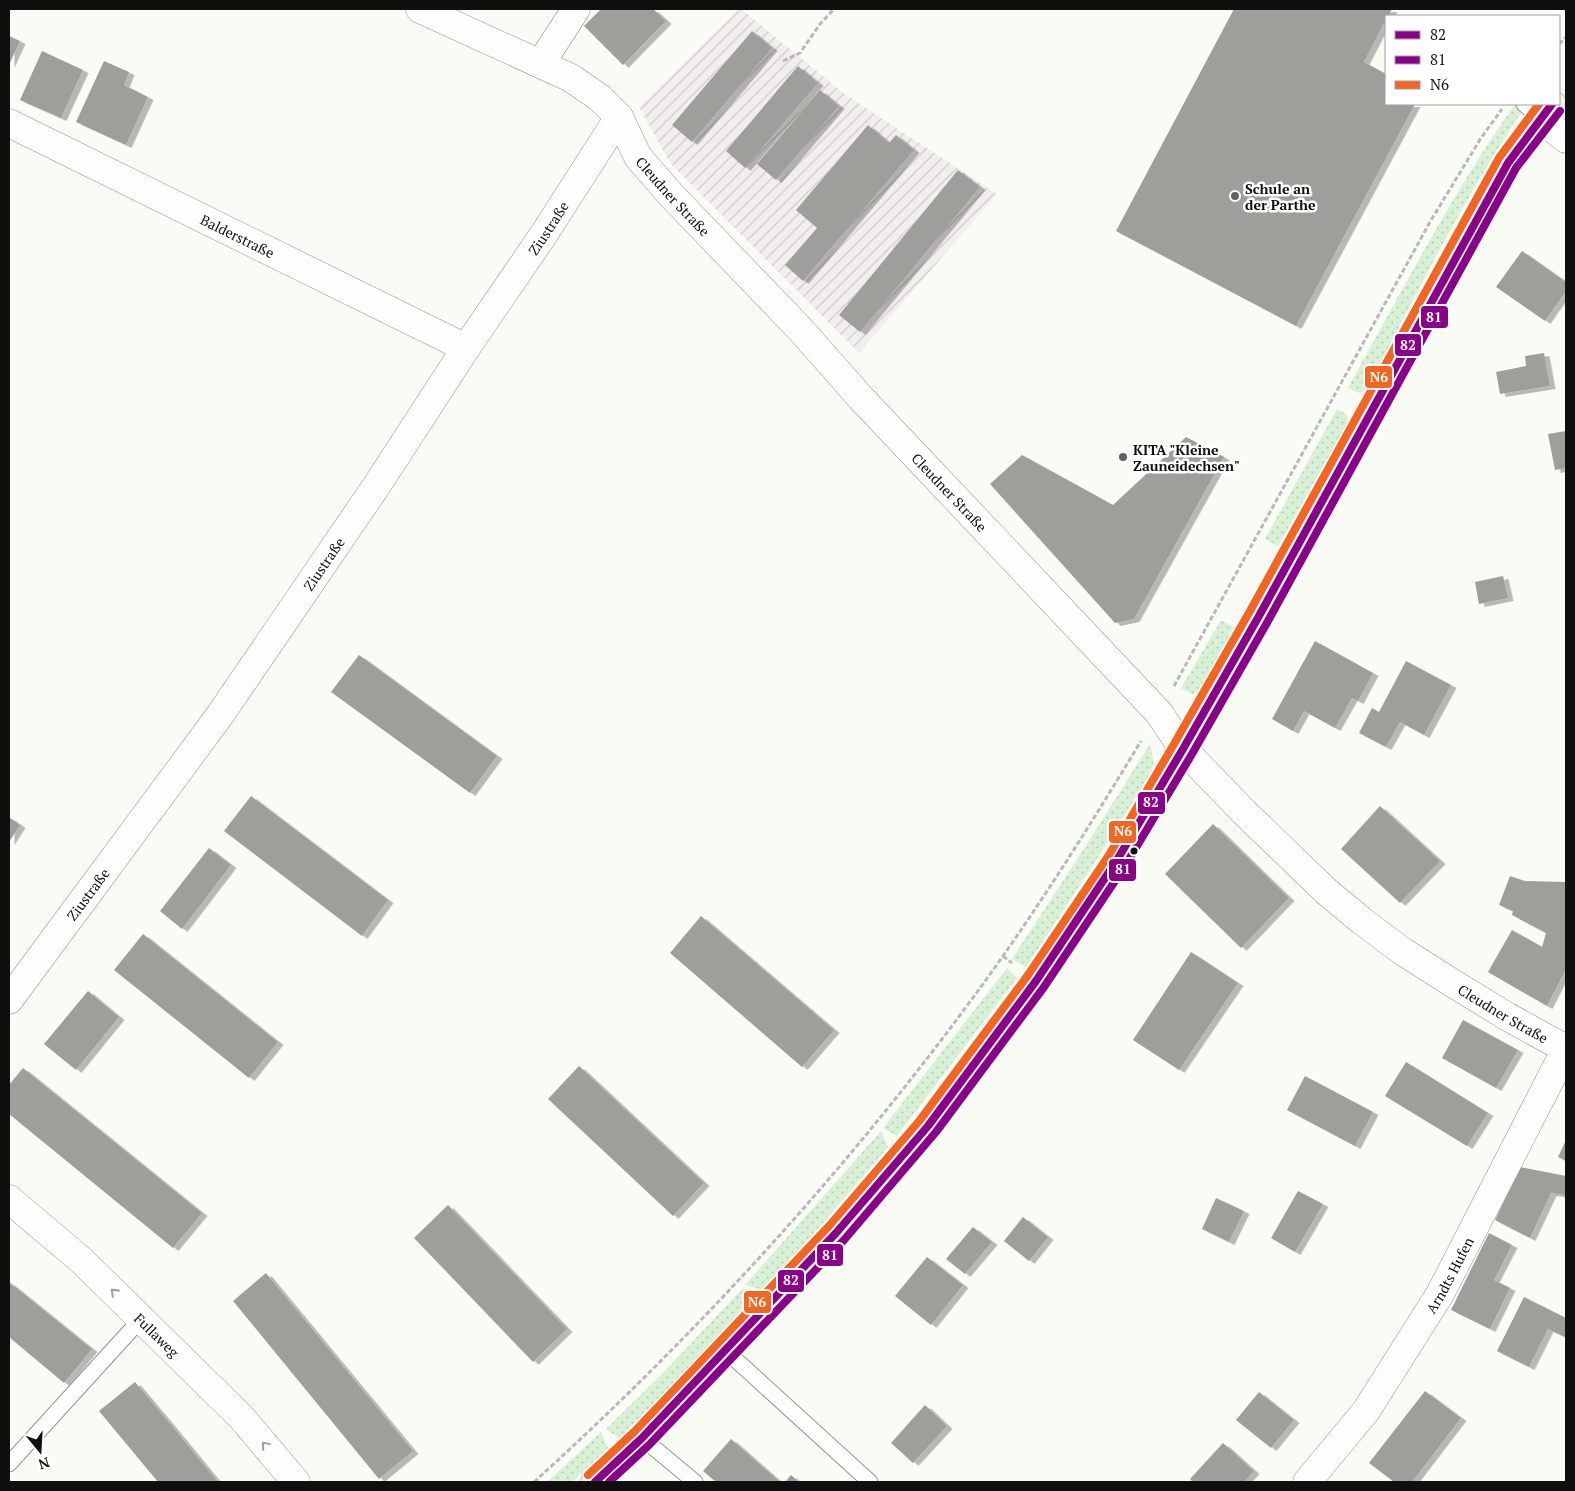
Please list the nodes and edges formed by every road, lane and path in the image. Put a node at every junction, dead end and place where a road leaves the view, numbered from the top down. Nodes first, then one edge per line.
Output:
1 (420, 9) edge
2 (576, 9) edge
3 (834, 9) edge
4 (783, 61) dead end
5 (541, 63) junction
6 (1505, 105) edge
7 (1539, 108) edge
8 (619, 117) junction
9 (9, 123) edge
10 (1566, 139) edge
11 (466, 348) junction
12 (1159, 712) junction
13 (1183, 749) junction
14 (9, 1000) edge
15 (1566, 1049) edge
16 (9, 1199) edge
17 (141, 1319) junction
18 (725, 1350) junction
19 (642, 1438) junction
20 (9, 1464) edge
21 (296, 1482) edge
22 (534, 1482) edge
23 (595, 1482) edge
24 (695, 1482) edge
25 (870, 1482) edge
26 (1307, 1482) edge

1 - 5 street, Cleudner Straße
2 - 5 street
3 - 4 path
5 - 8 street, Cleudner Straße
6 - 12 path
7 - 10 street
7 - 13 main road
8 - 11 street, Ziustraße
8 - 12 street, Cleudner Straße
9 - 11 street, Balderstraße
11 - 14 street, Ziustraße
12 - 13 street, Cleudner Straße
12 - 22 path
13 - 15 street, Cleudner Straße
13 - 18 main road
15 - 26 street, Arndts Hufen
17 -> 16 street, Fullaweg
17 - 20 lane
21 -> 17 street, Fullaweg
18 - 19 main road
18 - 25 lane
19 - 23 main road
19 - 24 lane

